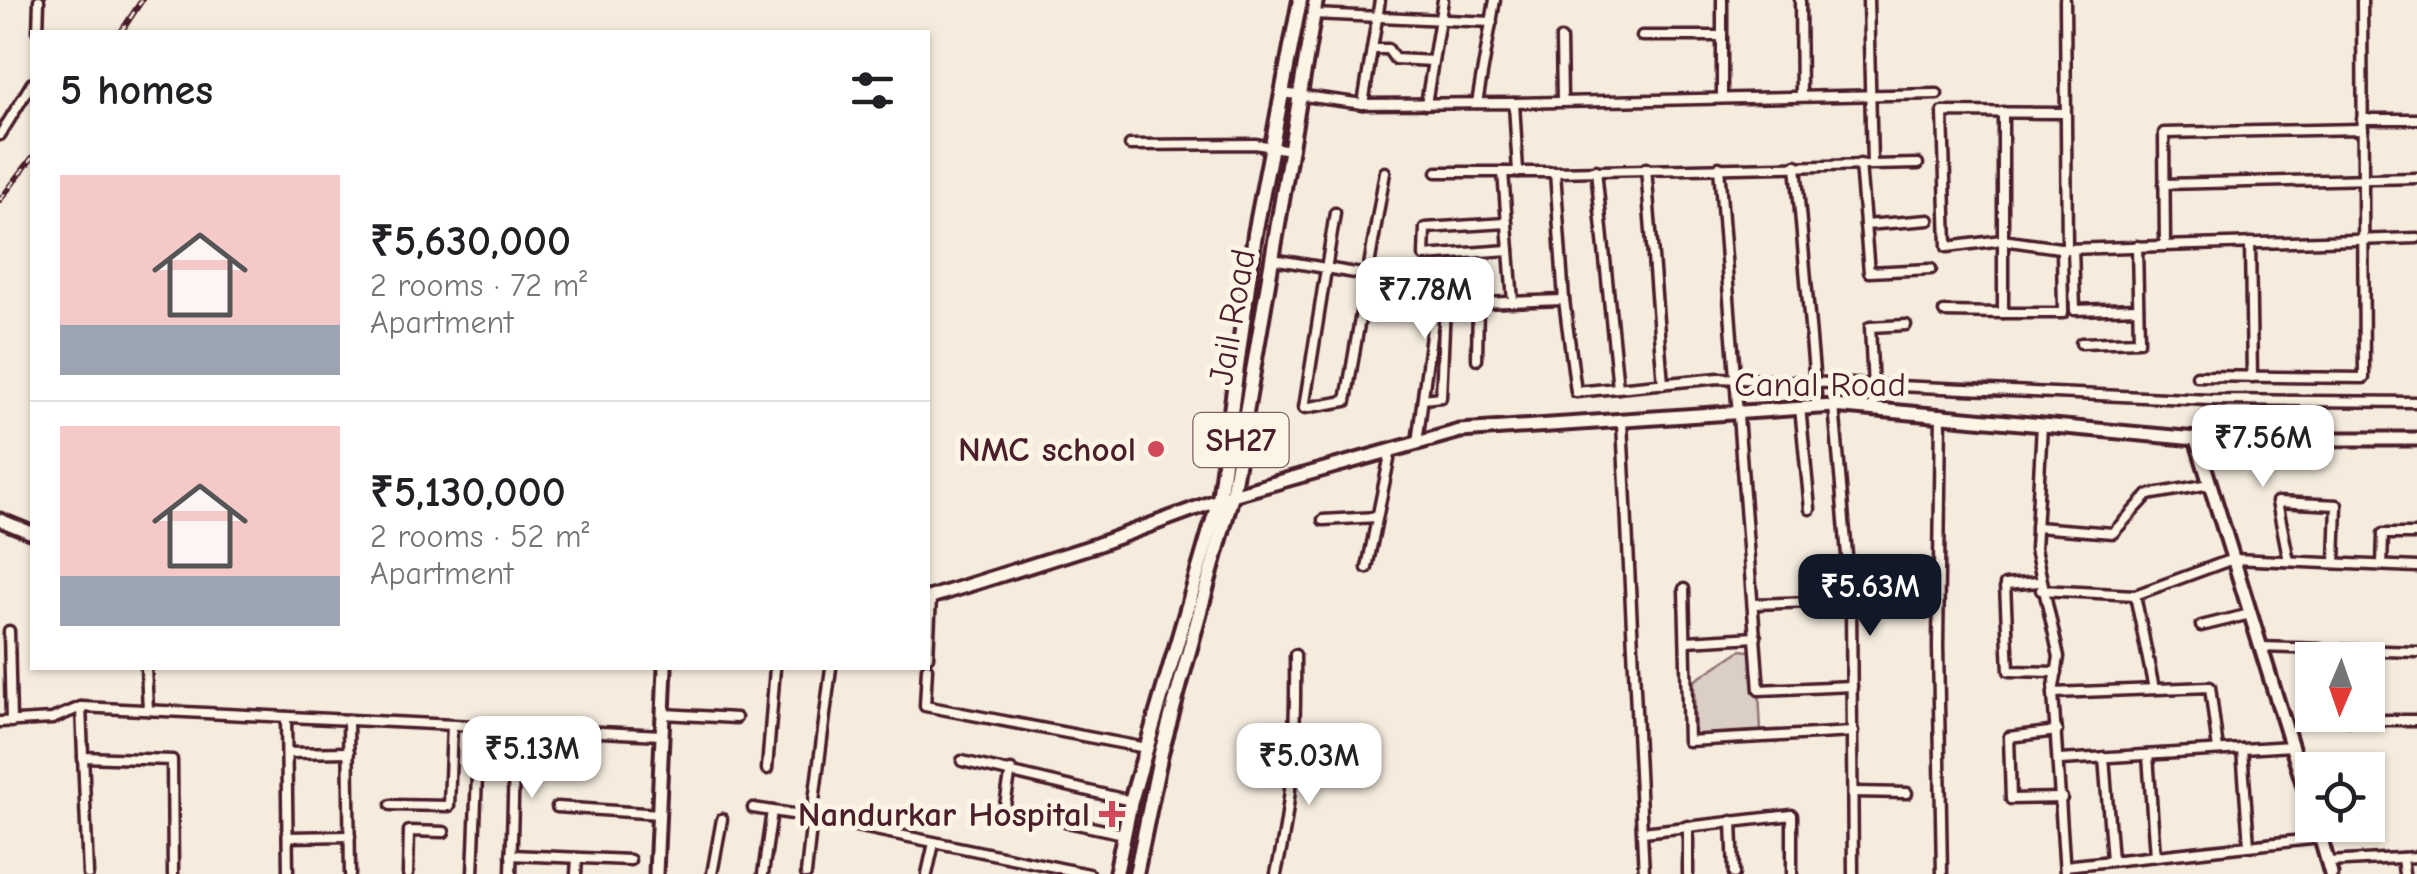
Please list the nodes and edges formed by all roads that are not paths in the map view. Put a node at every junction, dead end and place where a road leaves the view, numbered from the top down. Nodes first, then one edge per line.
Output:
1 (39, 0) edge
2 (1300, 0) edge
3 (1380, 0) edge
4 (1442, 0) edge
5 (1496, 0) edge
6 (1722, 0) edge
7 (1800, 0) edge
8 (1868, 0) edge
9 (2065, 0) edge
10 (2362, 0) edge
11 (1314, 7) edge
12 (1378, 17) junction
13 (1440, 20) junction
14 (1492, 22) junction
15 (38, 30) edge
16 (1642, 36) dead end
17 (1722, 36) junction
18 (1561, 38) dead end
19 (1372, 48) junction
20 (1433, 61) junction
21 (30, 86) edge
22 (1282, 93) junction
23 (1936, 94) dead end
24 (1870, 95) junction
25 (1299, 96) junction
26 (1801, 96) junction
27 (1722, 98) junction
28 (1562, 100) junction
29 (1514, 103) junction
30 (1363, 104) junction
31 (1426, 104) junction
32 (1477, 104) junction
33 (2003, 112) junction
34 (2066, 113) junction
35 (2417, 119) edge
36 (2362, 124) junction
37 (0, 135) edge
38 (1130, 145) dead end
39 (1271, 147) junction
40 (1290, 150) junction
41 (1860, 164) junction
42 (1872, 164) junction
43 (1918, 164) dead end
44 (1796, 166) junction
45 (1719, 167) junction
46 (1646, 168) junction
47 (1596, 170) junction
48 (1385, 172) dead end
49 (1437, 172) dead end
50 (1503, 172) junction
51 (1518, 172) junction
52 (1555, 172) junction
53 (2417, 178) edge
54 (2363, 179) junction
55 (2164, 184) junction
56 (1335, 213) dead end
57 (1930, 220) dead end
58 (1507, 222) junction
59 (1866, 225) junction
60 (2364, 238) junction
61 (2417, 238) edge
62 (2002, 240) junction
63 (2250, 242) junction
64 (2165, 245) junction
65 (2136, 246) junction
66 (2068, 249) junction
67 (1509, 250) junction
68 (1272, 258) junction
69 (1327, 268) junction
70 (1931, 269) dead end
71 (1367, 275) junction
72 (1364, 298) junction
73 (1564, 300) junction
74 (1513, 302) junction
75 (1478, 303) junction
76 (1440, 304) junction
77 (2138, 308) junction
78 (1944, 312) dead end
79 (2003, 314) junction
80 (1906, 325) dead end
81 (2081, 343) dead end
82 (1477, 358) dead end
83 (2198, 376) dead end
84 (2252, 376) junction
85 (1732, 378) junction
86 (1814, 380) junction
87 (1663, 384) junction
88 (1874, 384) junction
89 (1618, 388) junction
90 (1423, 399) junction
91 (2417, 402) edge
92 (1816, 406) junction
93 (1834, 406) junction
94 (1800, 407) junction
95 (1874, 408) junction
96 (1735, 410) junction
97 (1941, 413) junction
98 (1622, 422) junction
99 (2042, 425) junction
100 (2196, 439) junction
101 (2417, 439) edge
102 (1417, 443) junction
103 (1390, 450) junction
104 (2210, 484) junction
105 (1225, 497) junction
106 (1810, 509) dead end
107 (1377, 517) junction
108 (0, 520) edge
109 (1322, 520) dead end
110 (2036, 527) junction
111 (30, 532) edge
112 (2417, 534) edge
113 (2233, 558) junction
114 (2289, 561) junction
115 (2334, 563) junction
116 (2382, 565) junction
117 (2417, 567) edge
118 (1367, 568) dead end
119 (2040, 586) junction
120 (1684, 589) dead end
121 (2135, 595) junction
122 (930, 598) edge
123 (1938, 598) junction
124 (1851, 601) junction
125 (1754, 604) junction
126 (2250, 614) junction
127 (2201, 626) dead end
128 (8, 631) dead end
129 (1756, 638) junction
130 (1687, 641) junction
131 (2261, 647) junction
132 (2417, 652) edge
133 (1296, 656) dead end
134 (146, 670) edge
135 (664, 670) edge
136 (776, 670) edge
137 (831, 670) edge
138 (927, 670) edge
139 (2056, 672) junction
140 (1852, 686) junction
141 (2154, 689) junction
142 (2054, 693) junction
143 (81, 707) junction
144 (148, 710) junction
145 (663, 714) junction
146 (286, 717) junction
147 (736, 718) dead end
148 (348, 720) junction
149 (2385, 720) edge
150 (2417, 720) edge
151 (0, 722) edge
152 (11, 722) junction
153 (452, 725) junction
154 (479, 726) junction
155 (515, 728) junction
156 (2057, 731) junction
157 (1853, 732) junction
158 (662, 735) junction
159 (2292, 746) junction
160 (1146, 748) junction
161 (2242, 749) junction
162 (2218, 750) junction
163 (349, 752) junction
164 (286, 753) junction
165 (2148, 755) junction
166 (2295, 756) edge
167 (83, 757) junction
168 (2104, 758) junction
169 (2060, 760) junction
170 (962, 761) dead end
171 (767, 769) dead end
172 (1011, 770) junction
173 (1853, 792) junction
174 (1907, 793) dead end
175 (2062, 798) junction
176 (1131, 801) junction
177 (391, 805) dead end
178 (1005, 805) dead end
179 (556, 807) dead end
180 (753, 808) dead end
181 (772, 811) junction
182 (659, 814) junction
183 (812, 816) junction
184 (722, 818) dead end
185 (1066, 822) dead end
186 (1732, 822) junction
187 (1688, 826) junction
188 (444, 832) dead end
189 (1643, 832) junction
190 (1124, 834) junction
191 (288, 836) junction
192 (350, 836) junction
193 (2295, 836) edge
194 (2322, 842) edge
195 (934, 843) junction
196 (2249, 846) junction
197 (511, 855) junction
198 (2155, 856) junction
199 (2417, 857) edge
200 (577, 858) junction
201 (2402, 858) junction
202 (630, 860) dead end
203 (2112, 860) junction
204 (2329, 868) edge
205 (1036, 870) edge
206 (2065, 870) edge
207 (660, 872) edge
208 (88, 874) edge
209 (173, 874) edge
210 (288, 874) edge
211 (350, 874) edge
212 (408, 874) edge
213 (474, 874) edge
214 (511, 874) edge
215 (576, 874) edge
216 (712, 874) edge
217 (763, 874) edge
218 (806, 874) edge
219 (927, 874) edge
220 (1089, 874) edge
221 (1116, 874) edge
222 (1136, 874) edge
223 (1276, 874) edge
224 (1644, 874) edge
225 (1688, 874) edge
226 (1734, 874) edge
227 (1792, 874) edge
228 (1853, 874) edge
229 (1942, 874) edge
230 (2404, 874) edge

1 - 15 street
2 - 22 main road
3 - 12 street
4 - 13 street
5 - 14 street
6 - 17 street
7 - 26 street
8 - 24 street
9 - 34 street
10 - 36 street
11 - 12 street
11 - 25 main road, Jail Road / SH27
12 - 13 street
12 - 19 street
13 - 14 street
13 - 20 street
14 - 32 street
16 - 17 street
17 - 27 street
18 - 28 street
19 - 20 street
19 - 30 street
20 - 31 street
21 - 37 street
22 - 25 street
22 - 39 main road
23 - 24 street
24 - 26 street
24 - 42 street
25 - 30 street
25 - 40 main road, Jail Road / SH27
26 - 27 street
27 - 28 street
28 - 29 street
29 - 32 street
29 - 51 street
30 - 31 street
31 - 32 street
33 - 34 street
33 - 62 street
33 - 62 street
34 - 66 street
35 - 36 street
36 - 54 street
36 - 55 street
38 - 39 street
39 - 40 street
39 - 105 main road
40 - 68 main road, Jail Road / SH27
41 - 42 street
41 - 44 street
41 - 59 street
42 - 43 street
44 - 45 street
44 - 86 street
45 - 46 street
45 - 85 street
46 - 47 street
46 - 87 street
47 - 52 street
47 - 89 street
48 - 71 street
49 - 50 street
50 - 51 street
50 - 58 street
51 - 52 street
52 - 73 street
53 - 54 street
54 - 55 street
54 - 60 street
55 - 64 street
56 - 69 street
57 - 59 street
58 - 67 street
58 - 67 street
59 - 70 street
60 - 61 street
60 - 63 street
60 - 84 street
62 - 66 street
62 - 79 street
63 - 64 street
63 - 84 street
64 - 65 street
65 - 66 street
65 - 77 street
66 - 77 street
66 - 79 street
67 - 74 street
68 - 69 street
68 - 105 main road, Jail Road / SH27
69 - 71 street
69 - 72 street
71 - 72 street
72 - 76 street
73 - 74 street
73 - 89 street
74 - 75 street
75 - 76 street
75 - 82 street
76 - 90 street
76 - 90 street
77 - 81 street
78 - 79 street
80 - 88 street
83 - 84 street
85 - 86 street
85 - 87 street
85 - 96 street
86 - 88 street
86 - 92 street
87 - 89 street
88 - 91 street
88 - 95 street
90 - 102 street
92 - 93 street, Canal Road
92 - 94 street, Canal Road
93 - 95 street, Canal Road
93 - 124 street
94 - 96 street, Canal Road
94 - 106 street
95 - 97 street, Canal Road
96 - 98 street, Canal Road
96 - 125 street
97 - 99 street, Canal Road
97 - 123 street
98 - 102 street, Canal Road
98 - 189 street
99 - 100 street, Canal Road
99 - 110 street
100 - 101 street, Canal Road
100 - 104 street
102 - 103 street, Canal Road
103 - 105 street, Canal Road
103 - 107 street
104 - 110 street
104 - 113 street
105 - 122 street, Canal Road
105 - 160 main road
105 - 222 main road, Jail Road / SH27
107 - 109 street
107 - 118 street
108 - 111 street
110 - 119 street
112 - 116 street
113 - 114 street
113 - 121 street
113 - 126 street
114 - 115 street
114 - 115 street
115 - 116 street
116 - 117 street
119 - 121 street
119 - 139 street
119 - 139 street
120 - 130 street
121 - 141 street
123 - 124 street
123 - 229 street
124 - 125 street
124 - 140 street
125 - 129 street
126 - 127 street
126 - 131 street
128 - 152 street
129 - 130 street
129 - 140 street
130 - 157 street
131 - 132 street
131 - 159 street
133 - 223 street
134 - 144 street
135 - 145 street
136 - 171 street
137 - 183 street
138 - 160 street
139 - 142 street
140 - 157 street
141 - 142 street
141 - 162 street
142 - 156 street
143 - 144 street
143 - 152 street
143 - 167 street
144 - 146 street
145 - 147 street
145 - 158 street
146 - 148 street
146 - 164 street
148 - 153 street
148 - 163 street
149 - 150 street
151 - 152 street
153 - 154 street
153 - 177 street
154 - 155 street
154 - 213 street
155 - 158 street
155 - 197 street
156 - 169 street
156 - 175 street
157 - 173 street
158 - 182 street
159 - 161 street
159 - 166 street
160 - 176 main road
161 - 162 street
161 - 196 street
162 - 165 street
163 - 164 street
163 - 192 street
164 - 191 street
165 - 168 street
165 - 198 street
167 - 208 street
167 - 209 street
168 - 169 street
168 - 203 street
169 - 175 street
170 - 172 street
172 - 176 street
172 - 178 street
173 - 174 street
173 - 228 street
175 - 206 street
176 - 190 main road
179 - 182 street
180 - 181 street
181 - 183 street
181 - 217 street
182 - 207 street
183 - 195 street
183 - 218 street
184 - 216 street
185 - 190 street
186 - 187 street
186 - 226 street
186 - 227 street
187 - 189 street
187 - 225 street
188 - 212 street
189 - 224 street
190 - 221 main road
191 - 192 street
191 - 210 street
192 - 211 street
193 - 196 street
194 - 204 street
195 - 205 street
195 - 219 street
196 - 198 street
197 - 200 street
197 - 214 street
198 - 203 street
199 - 201 street
200 - 202 street
200 - 215 street
201 - 204 street
201 - 230 street
203 - 206 street
205 - 220 street

